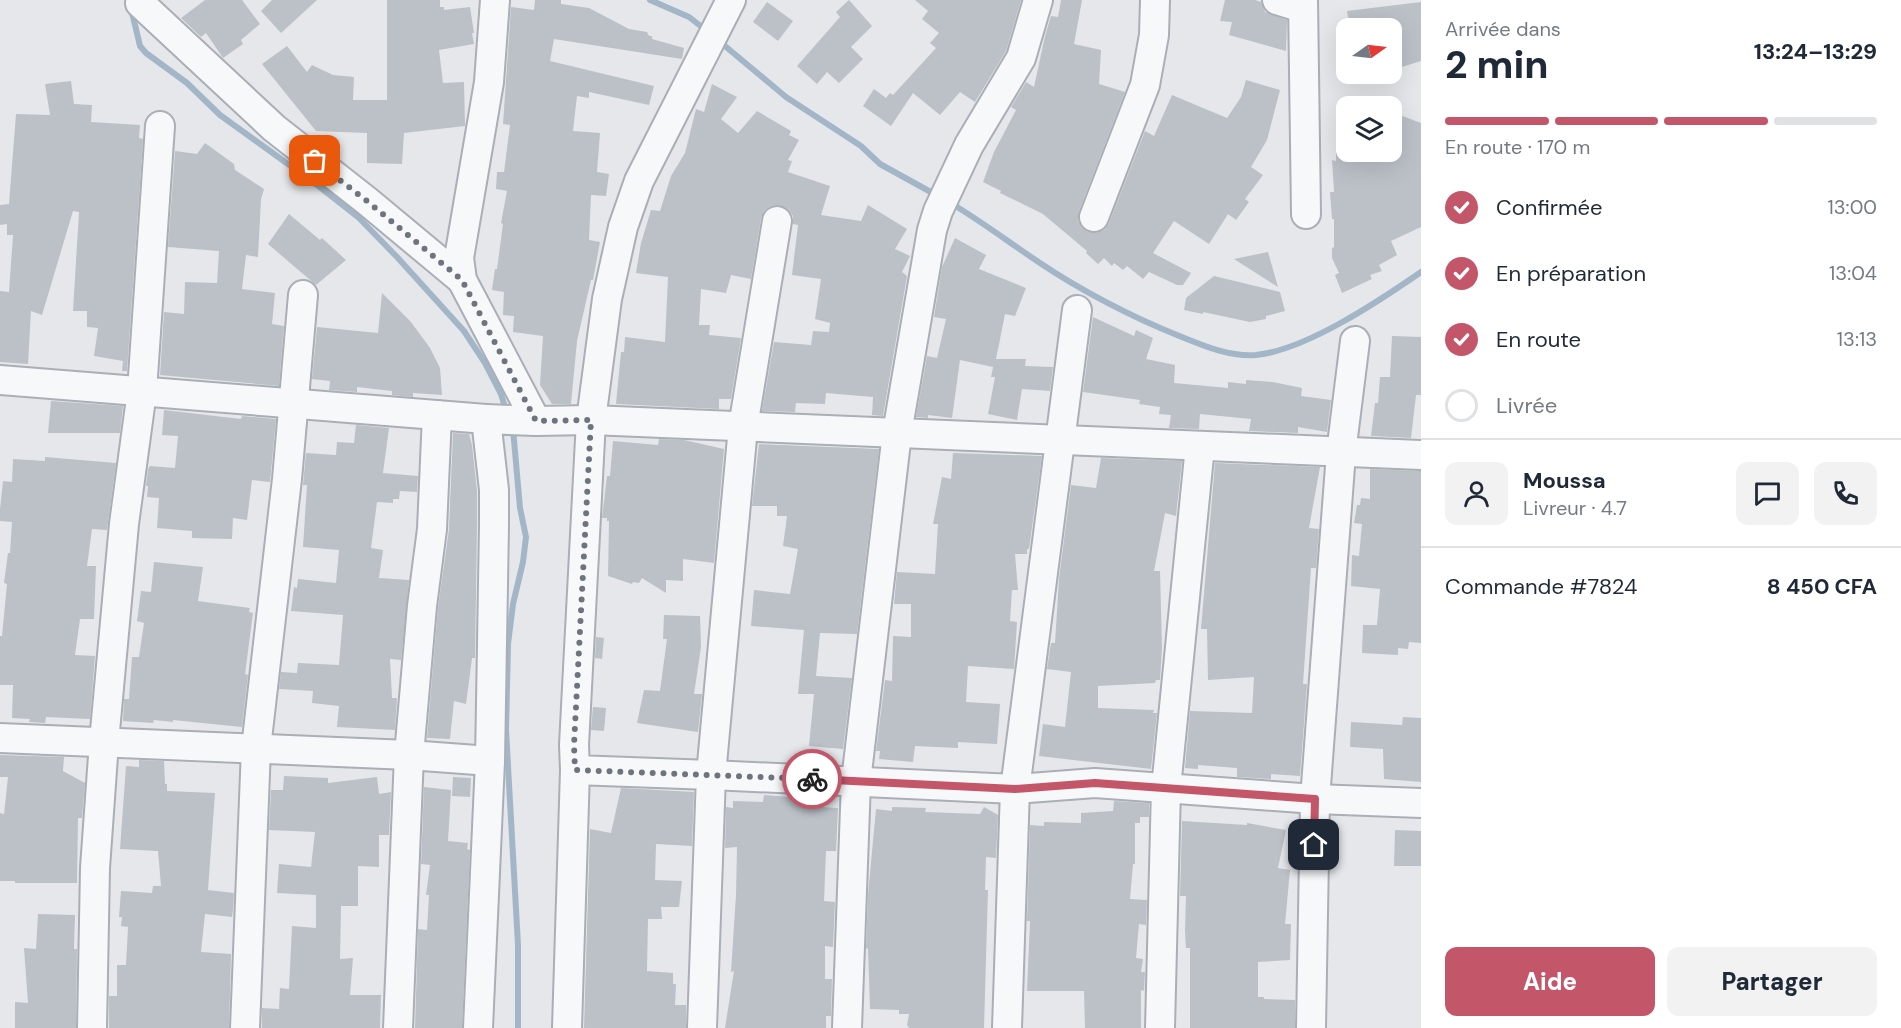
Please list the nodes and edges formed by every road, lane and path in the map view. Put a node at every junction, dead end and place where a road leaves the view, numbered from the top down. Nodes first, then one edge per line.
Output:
1 (495, 0) edge
2 (731, 0) edge
3 (1038, 0) edge
4 (1155, 0) edge
5 (140, 3) dead end
6 (1294, 3) edge
7 (160, 126) dead end
8 (1306, 214) dead end
9 (1094, 216) dead end
10 (777, 221) dead end
11 (462, 280) junction
12 (303, 295) dead end
13 (1077, 310) dead end
14 (1355, 341) dead end
15 (0, 380) edge
16 (142, 391) junction
17 (295, 402) junction
18 (437, 415) junction
19 (486, 419) junction
20 (591, 420) junction
21 (536, 421) junction
22 (743, 428) junction
23 (897, 433) junction
24 (1058, 440) junction
25 (1200, 446) junction
26 (1341, 453) junction
27 (1421, 455) edge
28 (0, 738) edge
29 (104, 742) junction
30 (256, 748) junction
31 (409, 755) junction
32 (490, 761) junction
33 (575, 770) junction
34 (711, 775) junction
35 (856, 781) junction
36 (1166, 788) junction
37 (1015, 789) junction
38 (1315, 799) junction
39 (1421, 803) edge
40 (92, 1028) edge
41 (245, 1028) edge
42 (398, 1028) edge
43 (478, 1028) edge
44 (567, 1028) edge
45 (702, 1028) edge
46 (847, 1028) edge
47 (1007, 1028) edge
48 (1160, 1028) edge
49 (1311, 1028) edge

1 - 11 street
2 - 20 street
3 - 23 street
4 - 9 street
5 - 11 street
6 - 8 street
7 - 16 street
10 - 22 street
11 - 21 street
12 - 17 street
13 - 24 street
14 - 26 street
15 - 16 street
16 - 17 street
16 - 29 street
17 - 18 street
17 - 30 street
18 - 19 street
18 - 31 street
19 - 21 street
19 - 32 street
20 - 21 street
20 - 22 street
20 - 33 street
22 - 23 street
22 - 34 street
23 - 24 street
23 - 35 street
24 - 25 street
24 - 37 street
25 - 26 street
25 - 36 street
26 - 27 street
26 - 38 street
28 - 29 street
29 - 30 street
29 - 40 street
30 - 31 street
30 - 41 street
31 - 32 street
31 - 42 street
32 - 43 street
33 - 34 street
33 - 44 street
34 - 35 street
34 - 45 street
35 - 37 street
35 - 46 street
36 - 37 street
36 - 38 street
36 - 48 street
37 - 47 street
38 - 39 street
38 - 49 street

